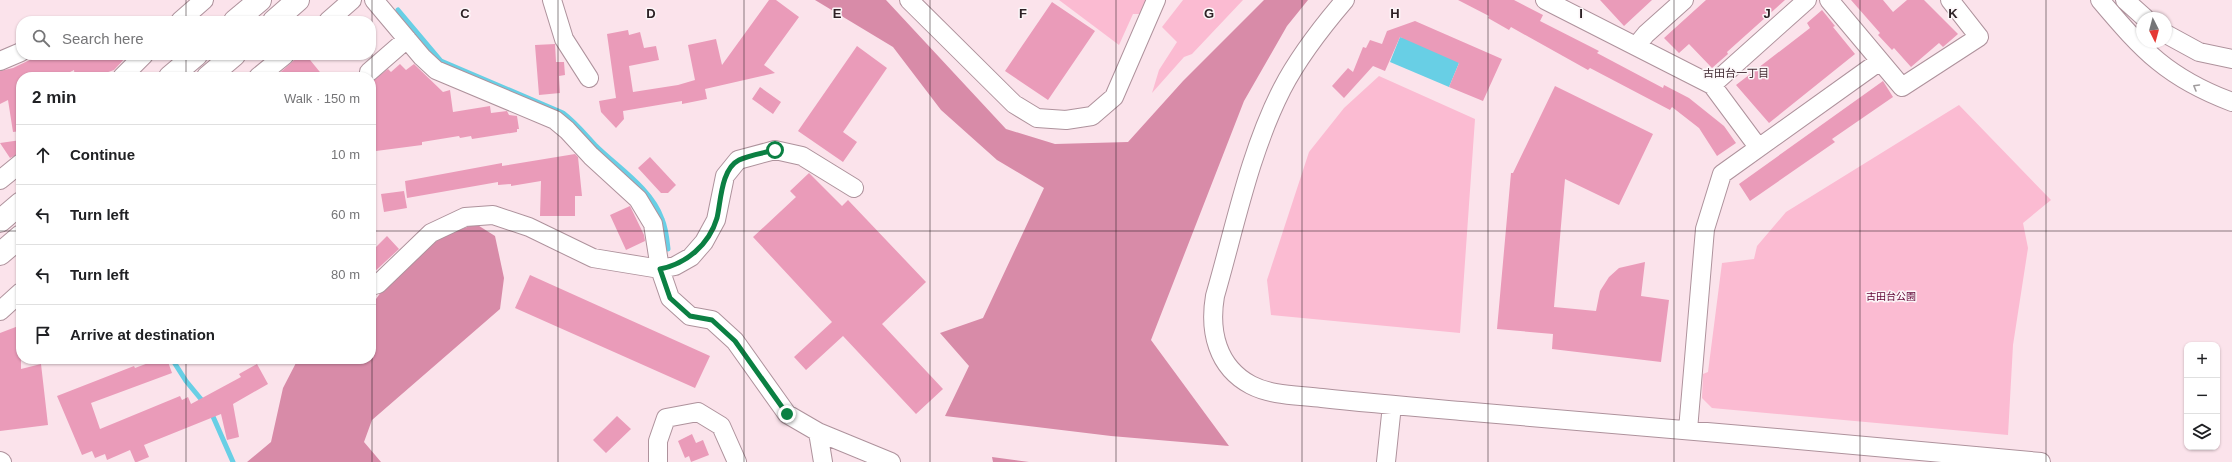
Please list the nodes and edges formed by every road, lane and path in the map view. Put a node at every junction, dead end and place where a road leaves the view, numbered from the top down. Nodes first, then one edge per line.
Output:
1 (204, 0) edge
2 (260, 0) edge
3 (298, 0) edge
4 (352, 0) edge
5 (374, 0) edge
6 (552, 0) edge
7 (909, 0) edge
8 (1156, 0) edge
9 (1345, 0) edge
10 (1684, 0) edge
11 (1807, 0) edge
12 (1829, 0) edge
13 (1950, 0) edge
14 (2100, 0) edge
15 (2125, 0) edge
16 (1549, 1) edge
17 (2138, 12) edge
18 (186, 16) edge
19 (241, 16) edge
20 (280, 16) edge
21 (334, 16) edge
22 (2172, 37) edge
23 (407, 39) junction
24 (1637, 45) junction
25 (16, 54) edge
26 (2232, 59) edge
27 (139, 60) edge
28 (190, 60) edge
29 (228, 60) edge
30 (279, 60) edge
31 (0, 61) edge
32 (1880, 61) junction
33 (127, 72) edge
34 (176, 72) edge
35 (214, 72) edge
36 (264, 72) edge
37 (369, 72) dead end
38 (589, 78) dead end
39 (1712, 85) junction
40 (2232, 102) edge
41 (1758, 147) junction
42 (16, 165) edge
43 (2, 172) edge
44 (854, 188) dead end
45 (16, 207) edge
46 (0, 221) edge
47 (16, 240) edge
48 (0, 254) edge
49 (660, 269) junction
50 (376, 285) edge
51 (16, 297) edge
52 (0, 311) edge
53 (1392, 405) junction
54 (1688, 430) junction
55 (818, 432) junction
56 (658, 462) edge
57 (737, 462) edge
58 (824, 462) edge
59 (891, 462) edge
60 (1386, 462) edge
61 (2035, 462) edge
62 (2041, 462) edge

1 - 18 street
2 - 19 highway
3 - 20 highway
4 - 21 street
5 - 23 street
6 - 38 street
7 - 8 street
9 - 53 street
10 - 24 street
11 - 39 street
12 - 32 street
13 - 32 street
40 -> 14 street
15 - 17 street
16 - 24 street
22 - 26 street
23 - 37 street
23 - 49 street
24 - 39 street
25 - 31 street
27 - 33 street
28 - 34 highway
29 - 35 highway
30 - 36 street
32 - 41 street
39 - 41 street
41 - 54 street
42 - 43 street
44 - 49 street
45 - 46 highway
47 - 48 highway
49 - 50 street
49 - 55 street
51 - 52 street
53 - 54 street
53 - 60 street
54 - 61 street
55 - 58 street
55 - 59 street
56 - 57 street
61 - 62 street

